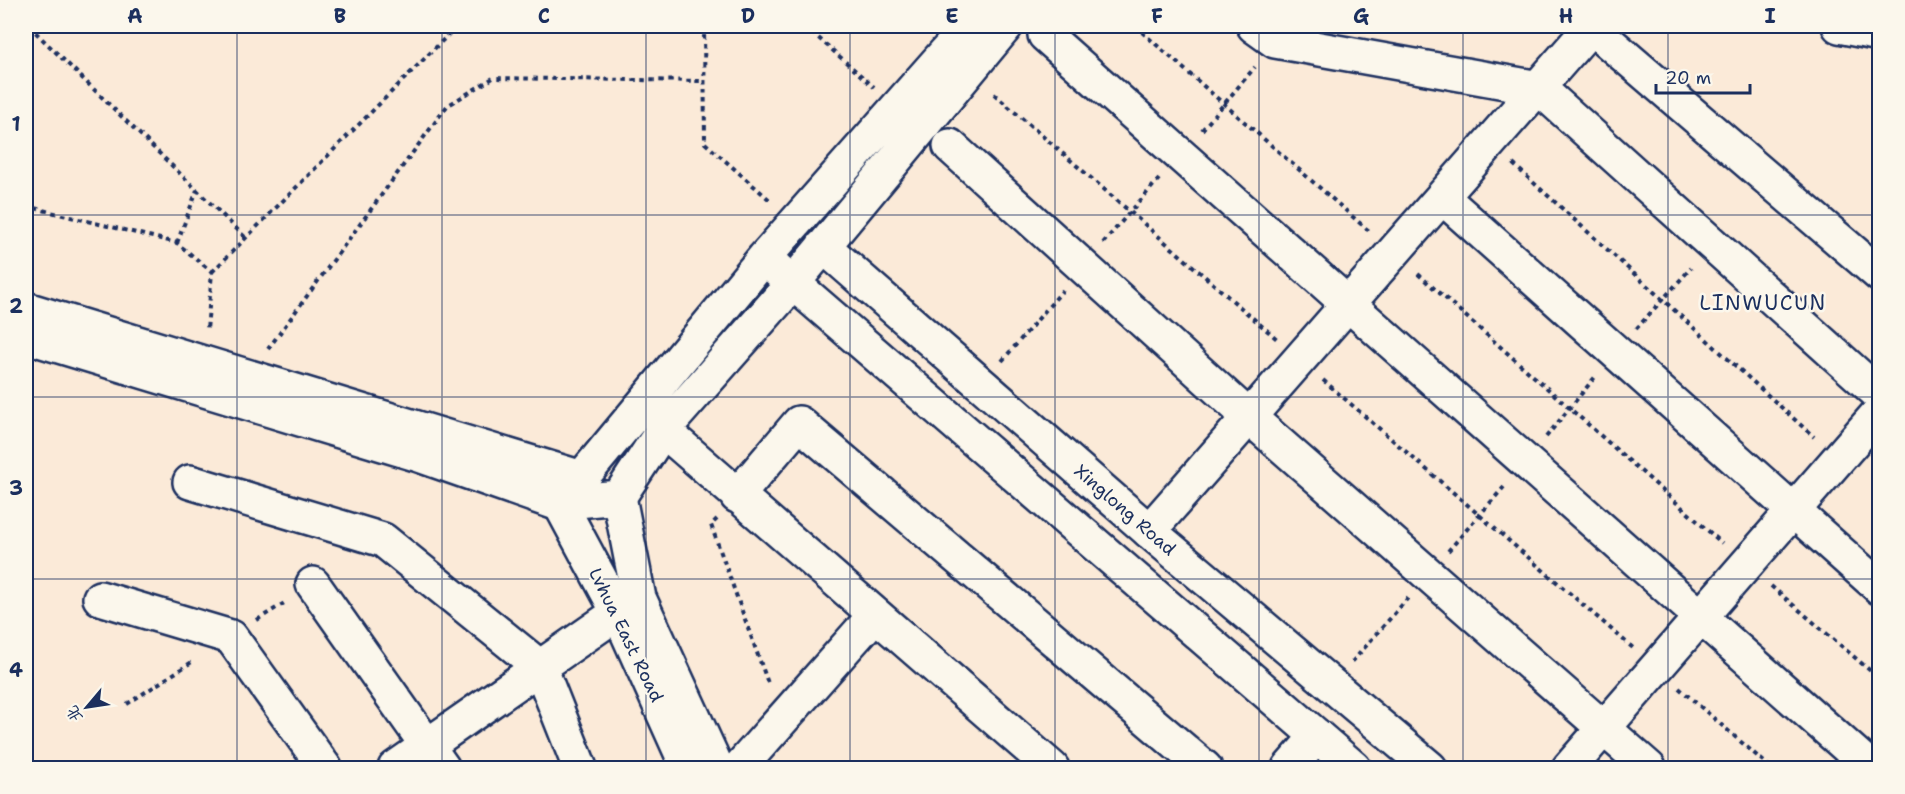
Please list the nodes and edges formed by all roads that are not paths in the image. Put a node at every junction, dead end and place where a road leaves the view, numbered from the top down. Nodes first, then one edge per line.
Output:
1 (969, 26) edge
2 (1006, 26) edge
3 (1839, 26) edge
4 (1264, 33) edge
5 (1880, 34) edge
6 (1045, 35) dead end
7 (1539, 88) junction
8 (950, 146) dead end
9 (1442, 197) junction
10 (823, 246) junction
11 (764, 258) junction
12 (1880, 276) edge
13 (793, 283) junction
14 (1349, 303) junction
15 (26, 309) edge
16 (26, 336) edge
17 (1880, 395) edge
18 (1880, 411) edge
19 (1249, 417) junction
20 (663, 430) junction
21 (582, 478) junction
22 (190, 482) dead end
23 (737, 496) junction
24 (619, 497) junction
25 (560, 504) junction
26 (1794, 509) junction
27 (1149, 531) junction
28 (313, 584) dead end
29 (1880, 588) edge
30 (100, 597) dead end
31 (628, 605) junction
32 (874, 615) junction
33 (1700, 617) junction
34 (540, 667) junction
35 (1604, 728) junction
36 (1317, 736) junction
37 (436, 757) edge
38 (325, 768) edge
39 (395, 768) edge
40 (580, 768) edge
41 (688, 768) edge
42 (717, 768) edge
43 (739, 768) edge
44 (1052, 768) edge
45 (1205, 768) edge
46 (1289, 768) edge
47 (1354, 768) edge
48 (1430, 768) edge
49 (1569, 768) edge
50 (1649, 768) edge
51 (1871, 768) edge

1 - 11 street
2 - 10 street
3 - 5 street
4 - 7 street
6 - 14 street
7 - 9 street
7 - 12 street
7 - 17 street
8 - 19 street
9 - 14 street
9 - 26 street
10 - 13 street
10 - 27 street, Xinglong Road
11 - 13 street
11 - 21 street
13 - 20 street
13 - 36 street
14 - 19 street
14 - 33 street
15 - 21 street
16 - 25 street
18 - 26 street
19 - 27 street
19 - 35 street
20 - 23 street
20 - 24 street
21 - 25 street
22 - 34 street
23 - 32 street
23 - 45 street
24 - 25 street
24 - 31 street, Lvhua East Road
25 - 31 street, Lvhua East Road
26 - 29 street
26 - 33 street
27 - 48 street, Xinglong Road
28 - 37 street
30 - 38 street
31 - 34 street
31 - 41 street, Lvhua East Road
31 - 42 street, Lvhua East Road
32 - 43 street
32 - 44 street
33 - 35 street
33 - 51 street
34 - 37 street
34 - 40 street
35 - 49 street
35 - 50 street
36 - 46 street
36 - 47 street
37 - 39 street

